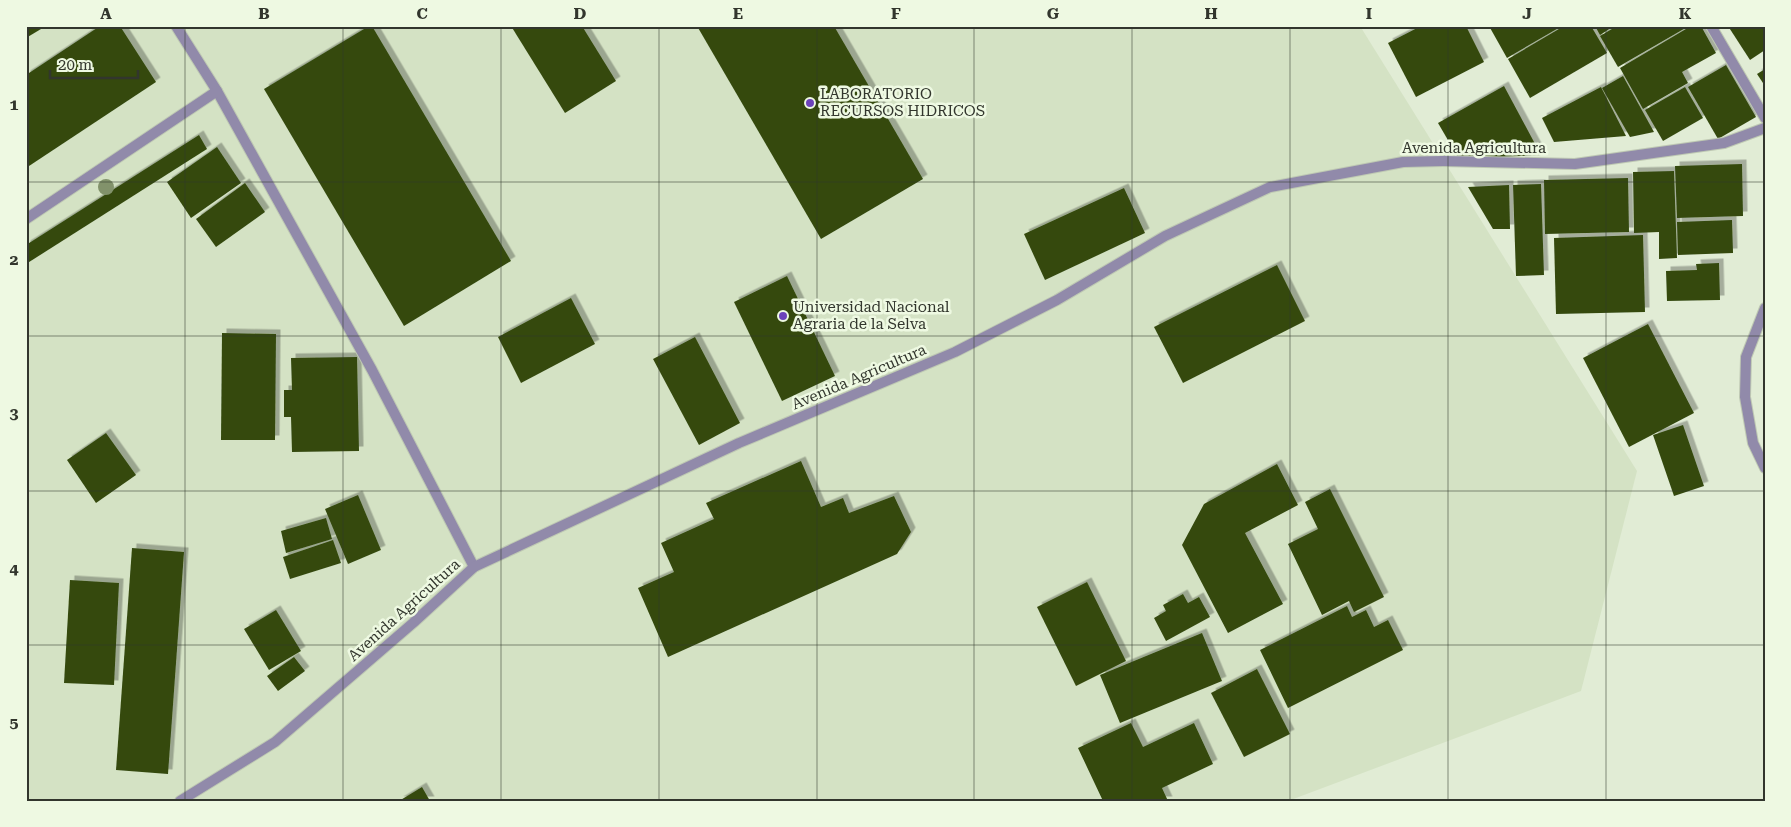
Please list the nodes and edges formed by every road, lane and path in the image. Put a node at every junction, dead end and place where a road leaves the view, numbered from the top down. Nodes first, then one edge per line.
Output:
1 (176, 26) edge
2 (1711, 26) edge
3 (216, 91) junction
4 (1765, 118) edge
5 (1765, 128) edge
6 (26, 219) edge
7 (1765, 308) edge
8 (1765, 468) edge
9 (474, 567) junction
10 (180, 801) edge

1 - 3 street
2 - 4 street
3 - 6 street
3 - 9 street
5 - 9 street, Avenida Agricultura
7 - 8 street
9 - 10 street, Avenida Agricultura

